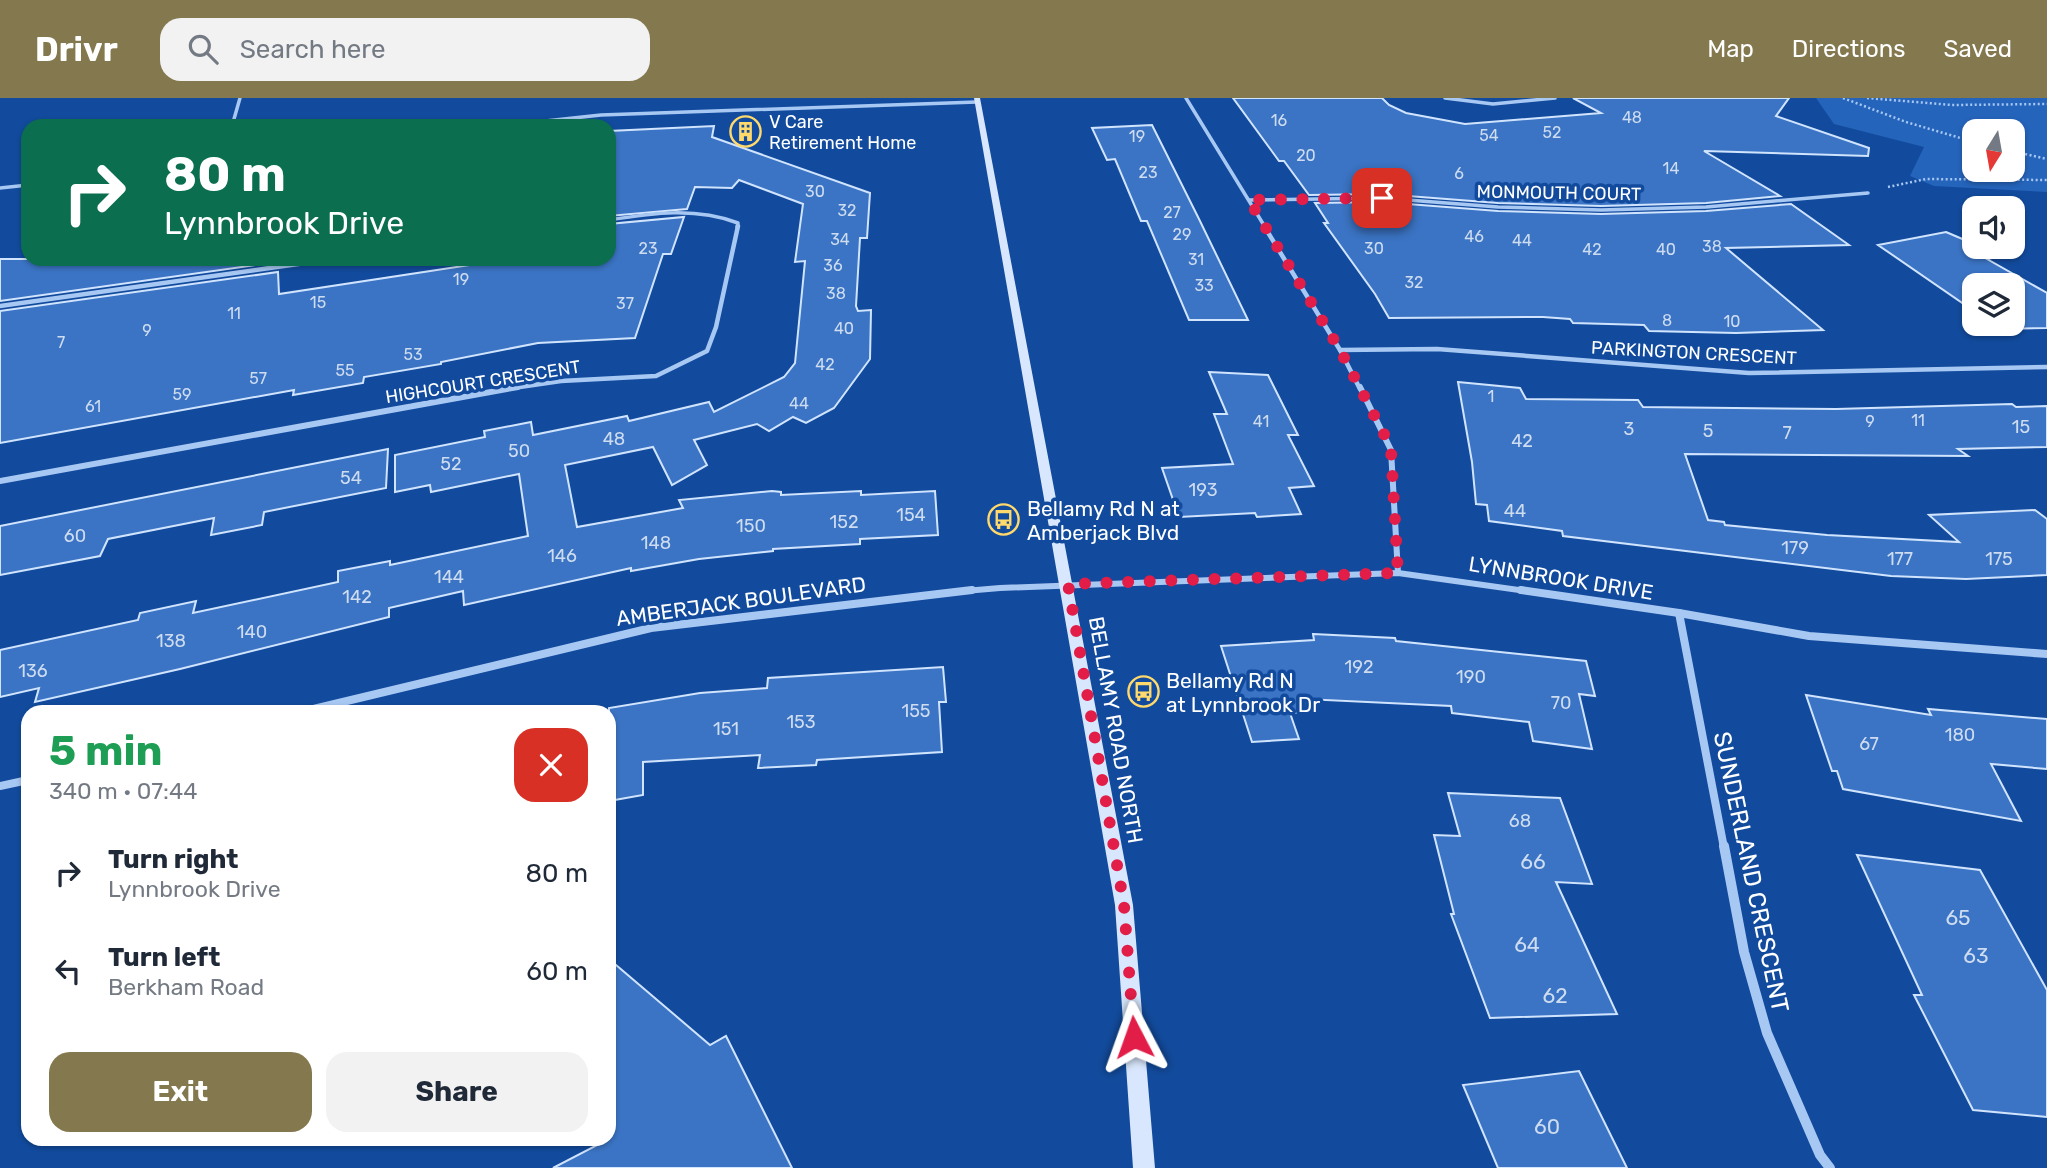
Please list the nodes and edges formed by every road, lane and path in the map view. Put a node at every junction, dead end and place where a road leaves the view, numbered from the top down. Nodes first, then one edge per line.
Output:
1 (240, 98) edge
2 (1186, 98) edge
3 (1446, 98) edge
4 (1555, 98) edge
5 (1843, 98) edge
6 (1867, 98) edge
7 (977, 100) edge
8 (2047, 104) edge
9 (234, 119) edge
10 (566, 119) edge
11 (1962, 138) edge
12 (2025, 154) edge
13 (2047, 159) edge
14 (2047, 180) edge
15 (21, 186) edge
16 (0, 188) edge
17 (1868, 193) joint
18 (1249, 200) junction
19 (616, 219) edge
20 (284, 266) edge
21 (0, 306) edge
22 (1340, 350) junction
23 (2047, 367) edge
24 (0, 481) edge
25 (1398, 573) junction
26 (1068, 584) junction
27 (1679, 613) junction
28 (2047, 654) edge
29 (330, 705) edge
30 (21, 782) edge
31 (0, 786) edge
32 (1144, 1168) edge
33 (1830, 1168) edge

1 - 9 street
2 - 18 street
3 - 4 street
5 - 11 path
6 - 8 path
7 - 10 street
7 - 26 street, BELLAMY ROAD NORTH
12 - 13 path
14 - 17 path
15 - 16 street
17 - 18 street, MONMOUTH COURT
18 - 22 street
19 - 24 street, HIGHCOURT CRESCENT
20 - 21 street
22 - 23 street, PARKINGTON CRESCENT
22 - 25 street
25 - 26 street, LYNNBROOK DRIVE
25 - 27 street, LYNNBROOK DRIVE
26 - 29 street, AMBERJACK BOULEVARD
26 - 32 street, BELLAMY ROAD NORTH
27 - 28 street, LYNNBROOK DRIVE
27 - 33 street, SUNDERLAND CRESCENT
30 - 31 street

